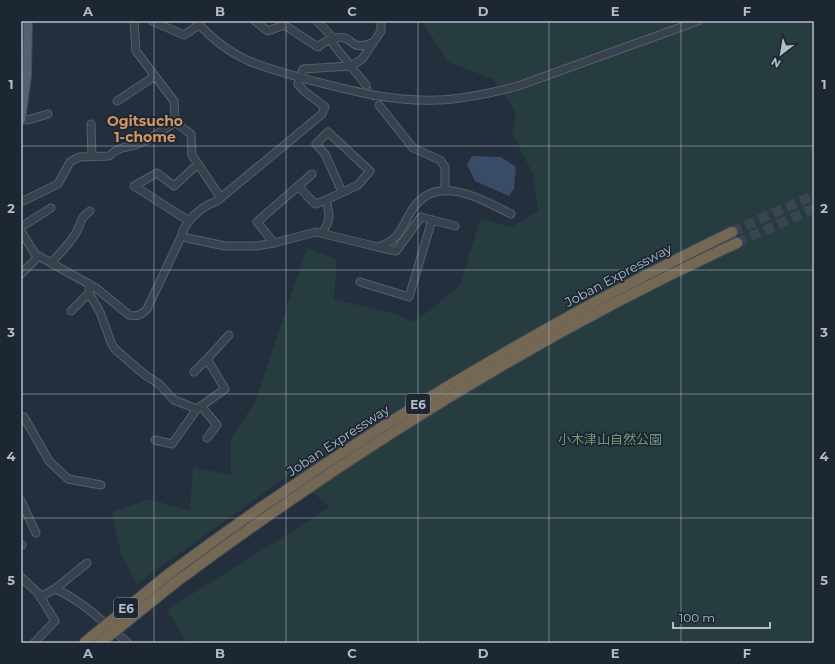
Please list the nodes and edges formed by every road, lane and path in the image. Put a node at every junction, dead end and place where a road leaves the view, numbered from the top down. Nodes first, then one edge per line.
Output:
1 (134, 21) edge
2 (152, 21) edge
3 (255, 21) edge
4 (317, 21) edge
5 (381, 21) edge
6 (698, 21) edge
7 (197, 22) edge
8 (26, 23) edge
9 (334, 38) junction
10 (372, 43) junction
11 (351, 66) junction
12 (155, 76) junction
13 (299, 77) junction
14 (366, 85) tunnel mouth
15 (117, 101) dead end
16 (379, 104) tunnel mouth
17 (48, 114) dead end
18 (21, 119) edge
19 (176, 122) junction
20 (91, 124) dead end
21 (92, 157) junction
22 (198, 164) junction
23 (312, 174) dead end
24 (298, 186) junction
25 (445, 190) junction
26 (342, 192) junction
27 (221, 198) junction
28 (326, 200) junction
29 (21, 202) edge
30 (51, 208) dead end
31 (90, 211) dead end
32 (511, 214) dead end
33 (432, 220) junction
34 (189, 222) junction
35 (455, 226) dead end
36 (21, 227) edge
37 (21, 231) edge
38 (732, 232) tunnel mouth
39 (322, 233) junction
40 (187, 238) dead end
41 (274, 243) junction
42 (736, 243) tunnel mouth
43 (378, 247) junction
44 (38, 257) junction
45 (51, 263) junction
46 (21, 274) edge
47 (360, 282) dead end
48 (89, 284) junction
49 (89, 293) junction
50 (71, 311) dead end
51 (229, 335) dead end
52 (207, 358) junction
53 (194, 372) dead end
54 (199, 407) junction
55 (21, 416) edge
56 (207, 438) dead end
57 (155, 440) dead end
58 (101, 485) dead end
59 (21, 501) edge
60 (36, 532) dead end
61 (87, 563) dead end
62 (21, 577) edge
63 (55, 589) junction
64 (40, 597) junction
65 (39, 641) edge
66 (84, 643) edge
67 (100, 643) edge
68 (128, 643) edge

1 - 12 street
2 - 7 street
3 - 9 street
4 - 9 street
5 - 10 street
6 - 13 street
7 - 13 street
8 - 18 main road
9 - 10 street
9 - 11 street
10 - 11 street
11 - 13 street
11 - 14 street
12 - 15 street
12 - 19 street
13 - 27 street
16 - 25 street
17 - 18 street
19 - 21 street
19 - 22 street
20 - 21 street
21 - 29 street
22 - 27 street
22 - 34 street
23 - 24 street
24 - 28 street
24 - 41 street
25 - 32 street
25 - 43 street
26 - 26 street
26 - 28 street
27 - 34 street
28 - 39 street
30 - 36 street
31 - 45 street
33 - 35 street
33 - 43 street
33 - 47 street
34 - 48 street
37 - 44 street
38 - 66 highway, Joban Expressway / E6, bridge
39 - 41 street
39 - 43 street
40 - 41 street
42 - 67 highway, Joban Expressway / E6, bridge
44 - 45 street
44 - 46 street
45 - 48 street
48 - 49 street
49 - 50 street
49 - 54 street
51 - 52 street
52 - 53 street
52 - 54 street
54 - 56 street
54 - 57 street
55 - 58 street
59 - 60 street
61 - 63 street
62 - 64 street
63 - 64 street
63 - 68 street
64 - 65 street

